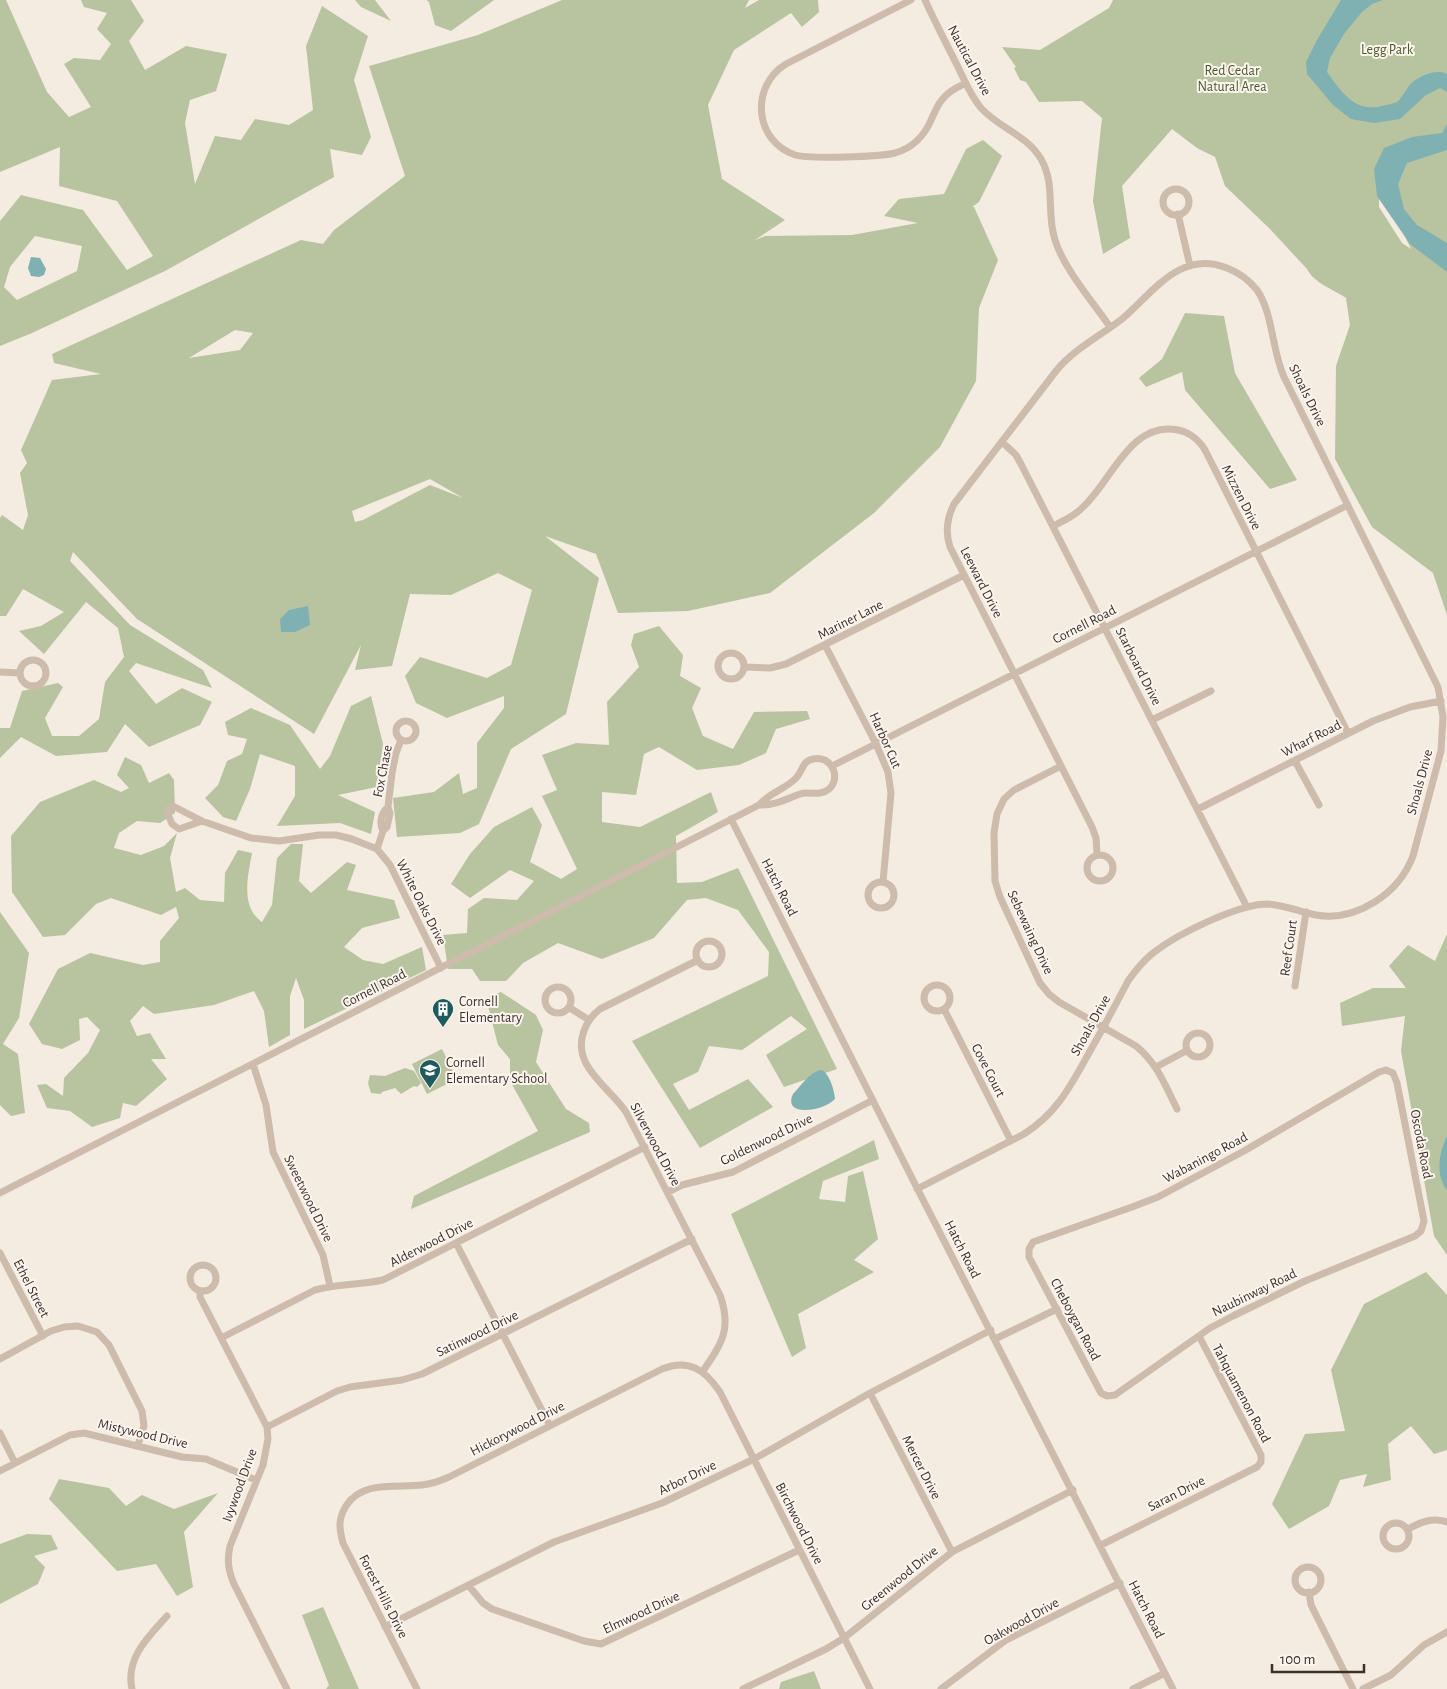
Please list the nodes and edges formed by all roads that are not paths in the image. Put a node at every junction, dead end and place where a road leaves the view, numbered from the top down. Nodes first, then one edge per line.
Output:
1 (912, 0) edge
2 (925, 0) edge
3 (966, 83) junction
4 (1178, 214) dead end
5 (1190, 266) junction
6 (1110, 327) junction
7 (1002, 442) junction
8 (1348, 505) junction
9 (1053, 526) junction
10 (1256, 552) junction
11 (964, 575) junction
12 (1105, 627) junction
13 (825, 645) junction
14 (744, 667) dead end
15 (0, 672) edge
16 (20, 673) dead end
17 (1014, 673) junction
18 (1211, 691) dead end
19 (1441, 701) junction
20 (1152, 720) junction
21 (1348, 733) junction
22 (401, 740) dead end
23 (876, 744) junction
24 (1295, 761) junction
25 (832, 766) junction
26 (1061, 766) junction
27 (759, 805) junction
28 (1318, 805) dead end
29 (1198, 809) junction
30 (732, 819) junction
31 (202, 820) junction
32 (377, 850) junction
33 (1097, 854) dead end
34 (883, 882) dead end
35 (1247, 907) junction
36 (1306, 912) junction
37 (698, 960) dead end
38 (441, 968) junction
39 (1295, 986) dead end
40 (570, 1008) dead end
41 (944, 1009) dead end
42 (589, 1020) junction
43 (1103, 1028) junction
44 (1186, 1051) dead end
45 (253, 1064) junction
46 (1156, 1067) junction
47 (1386, 1070) joint
48 (873, 1100) junction
49 (1177, 1109) dead end
50 (1011, 1141) junction
51 (645, 1147) junction
52 (917, 1189) junction
53 (668, 1192) junction
54 (0, 1193) edge
55 (1422, 1229) joint
56 (692, 1239) junction
57 (456, 1243) junction
58 (1029, 1249) joint
59 (0, 1253) edge
60 (330, 1286) junction
61 (200, 1291) dead end
62 (1057, 1309) junction
63 (991, 1330) junction
64 (503, 1334) junction
65 (43, 1336) junction
66 (1199, 1336) junction
67 (221, 1338) junction
68 (995, 1339) junction
69 (0, 1359) edge
70 (703, 1371) junction
71 (870, 1393) junction
72 (1107, 1396) joint
73 (550, 1426) junction
74 (267, 1428) junction
75 (0, 1433) edge
76 (138, 1445) junction
77 (754, 1459) junction
78 (1261, 1462) joint
79 (15, 1463) junction
80 (0, 1471) edge
81 (256, 1480) junction
82 (1073, 1490) junction
83 (343, 1511) joint
84 (1447, 1522) edge
85 (1408, 1529) dead end
86 (1100, 1545) junction
87 (799, 1550) junction
88 (952, 1552) junction
89 (1120, 1583) junction
90 (468, 1586) junction
91 (1309, 1592) dead end
92 (168, 1616) dead end
93 (385, 1627) junction
94 (1447, 1632) edge
95 (844, 1638) junction
96 (1165, 1673) junction
97 (132, 1689) edge
98 (287, 1689) edge
99 (417, 1689) edge
100 (743, 1689) edge
101 (870, 1689) edge
102 (941, 1689) edge
103 (1133, 1689) edge
104 (1174, 1689) edge
105 (1353, 1689) edge
106 (1363, 1689) edge

1 - 3 street
2 - 3 street, Nautical Drive
3 - 6 street, Nautical Drive
4 - 5 street
5 - 6 street, Shoals Drive
5 - 8 street, Shoals Drive
6 - 7 street, Leeward Drive
7 - 9 street, Starboard Drive
7 - 11 street, Leeward Drive
8 - 10 street, Cornell Road
8 - 19 street, Shoals Drive
9 - 10 street, Mizzen Drive
9 - 12 street, Starboard Drive
10 - 12 street, Cornell Road
10 - 21 street, Mizzen Drive
11 - 13 street, Mariner Lane
11 - 17 street, Leeward Drive
12 - 17 street, Cornell Road
12 - 20 street, Starboard Drive
13 - 14 street, Mariner Lane
13 - 23 street, Harbor Cut
15 - 16 street
17 - 23 street, Cornell Road
17 - 26 street, Leeward Drive
18 - 20 street
19 - 21 street, Wharf Road
19 - 36 street, Shoals Drive
20 - 29 street, Starboard Drive
21 - 24 street, Wharf Road
22 - 32 street, Fox Chase
23 - 25 street, Cornell Road
23 - 34 street, Harbor Cut
24 - 28 street
24 - 29 street, Wharf Road
25 - 27 street, Cornell Road
25 - 27 street, Cornell Road
26 - 33 street, Leeward Drive
26 - 43 street, Sebewaing Drive
27 - 30 street, Cornell Road
29 - 35 street, Starboard Drive
30 - 38 street, Cornell Road
30 - 48 street, Hatch Road
31 - 31 street
31 - 32 street
32 - 38 street, White Oaks Drive
35 - 36 street, Shoals Drive
35 - 43 street, Shoals Drive
36 - 39 street, Reef Court
37 - 42 street
38 - 45 street, Cornell Road
40 - 42 street
41 - 50 street, Cove Court
42 - 51 street, Silverwood Drive
43 - 46 street, Sebewaing Drive
43 - 50 street, Shoals Drive
44 - 46 street
45 - 54 street, Cornell Road
45 - 60 street, Sweetwood Drive
46 - 49 street, Sebewaing Drive
47 - 55 street, Oscoda Road
47 - 58 street, Wabaningo Road
48 - 52 street, Hatch Road
48 - 53 street, Goldenwood Drive
50 - 52 street, Shoals Drive
51 - 53 street, Silverwood Drive
51 - 57 street, Alderwood Drive
52 - 63 street, Hatch Road
53 - 56 street, Silverwood Drive
55 - 66 street, Naubinway Road
56 - 64 street, Satinwood Drive
56 - 70 street, Silverwood Drive
57 - 60 street, Alderwood Drive
57 - 64 street
58 - 62 street, Cheboygan Road
59 - 65 street, Ethel Street
60 - 67 street, Alderwood Drive
61 - 67 street
62 - 68 street
62 - 72 street, Cheboygan Road
63 - 68 street, Hatch Road
63 - 71 street, Arbor Drive
64 - 73 street
64 - 74 street, Satinwood Drive
65 - 69 street
65 - 76 street
66 - 72 street, Naubinway Road
66 - 78 street, Tahquamenon Road
67 - 74 street
68 - 82 street, Hatch Road
70 - 73 street, Hickorywood Drive
70 - 77 street, Birchwood Drive
71 - 77 street, Arbor Drive
71 - 88 street, Mercer Drive
73 - 83 street, Hickorywood Drive
74 - 81 street, Ivywood Drive
75 - 79 street
76 - 79 street, Mistywood Drive
76 - 81 street, Mistywood Drive
77 - 87 street, Birchwood Drive
77 - 90 street, Arbor Drive
78 - 86 street, Saran Drive
79 - 80 street, Mistywood Drive
81 - 98 street, Ivywood Drive
82 - 86 street, Hatch Road
82 - 88 street, Greenwood Drive
83 - 93 street, Forest Hills Drive
84 - 85 street
86 - 89 street, Hatch Road
87 - 90 street, Elmwood Drive
87 - 95 street, Birchwood Drive
88 - 95 street, Greenwood Drive
89 - 96 street, Hatch Road
89 - 102 street, Oakwood Drive
90 - 93 street, Arbor Drive
91 - 105 street
92 - 97 street
93 - 99 street, Forest Hills Drive
94 - 106 street
95 - 100 street, Greenwood Drive
95 - 101 street, Birchwood Drive
96 - 103 street
96 - 104 street, Hatch Road

